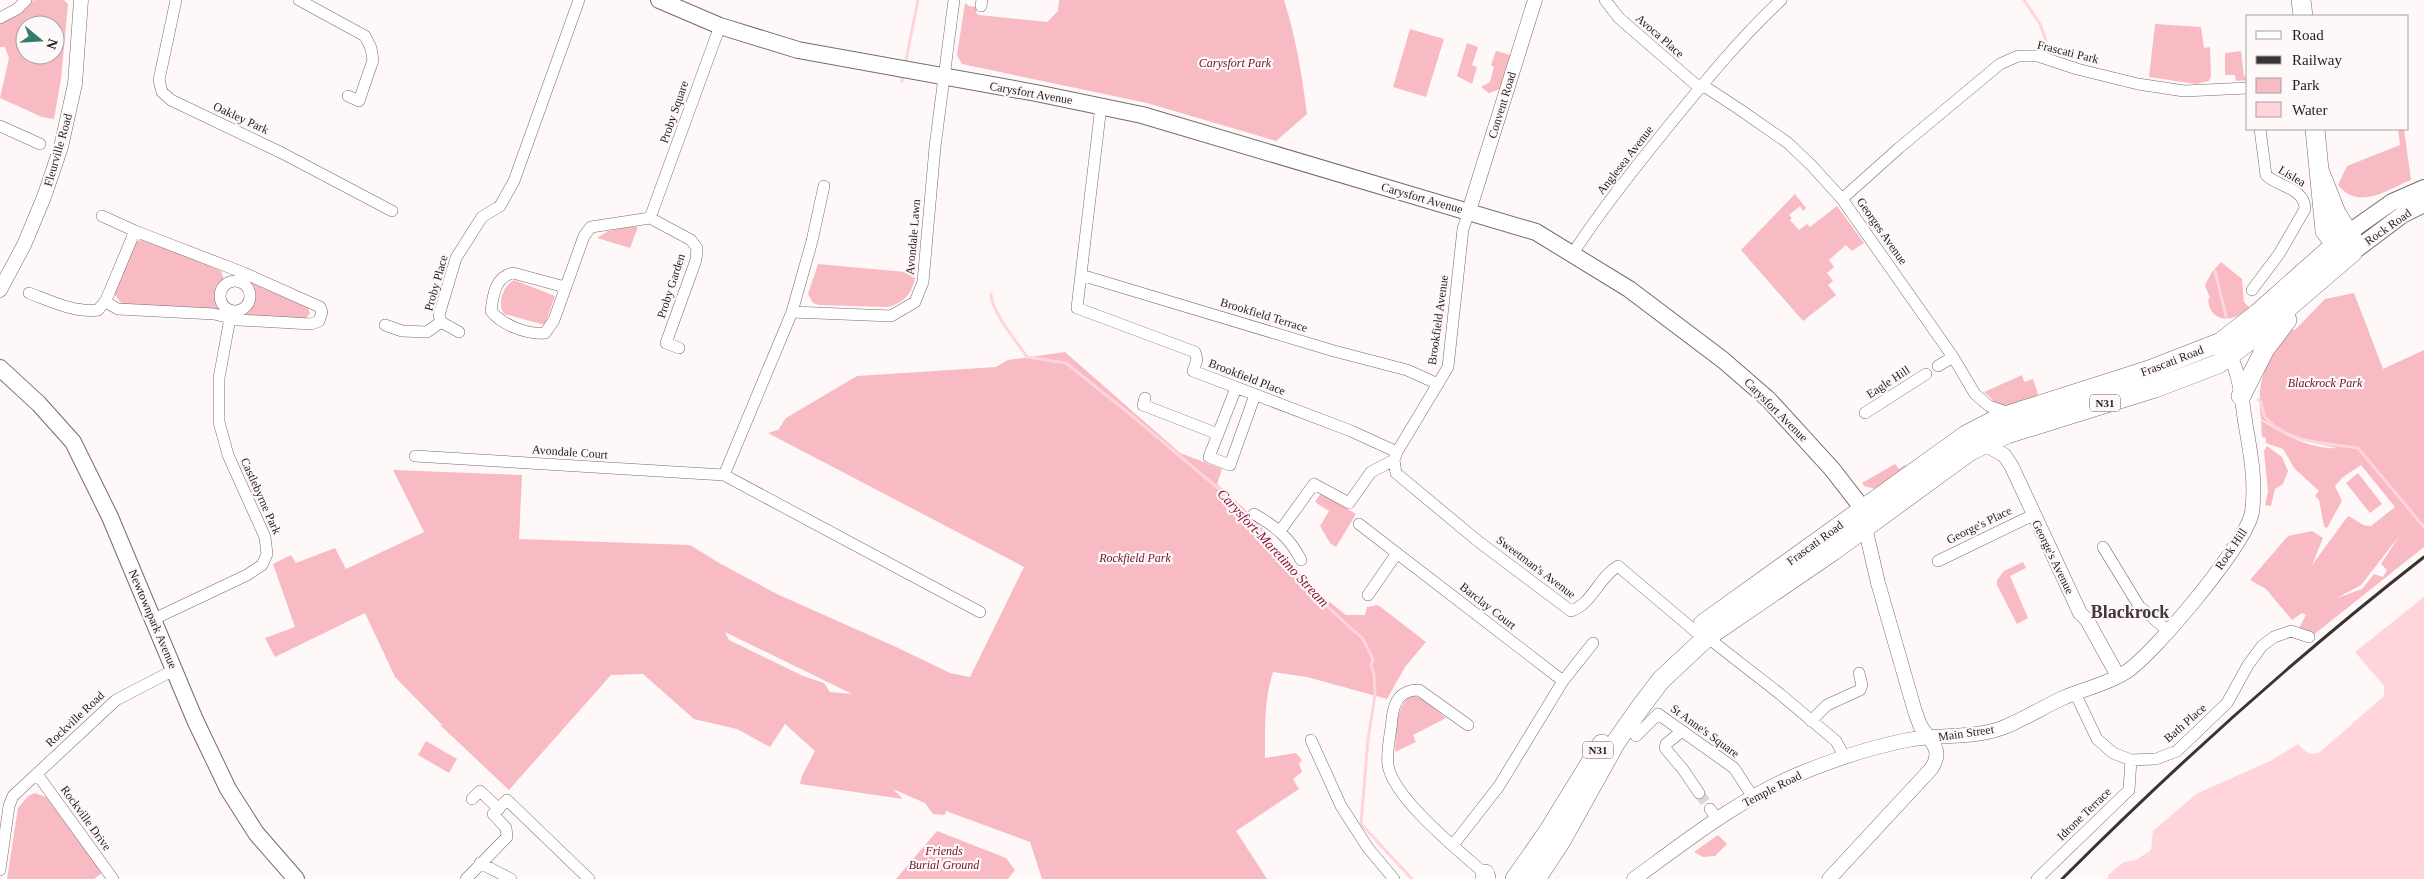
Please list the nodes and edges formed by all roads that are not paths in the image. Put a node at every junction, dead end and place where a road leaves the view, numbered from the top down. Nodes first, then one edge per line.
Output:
1 (26, 0) edge
2 (81, 0) edge
3 (176, 0) edge
4 (299, 0) edge
5 (579, 0) edge
6 (659, 0) edge
7 (954, 0) edge
8 (1535, 0) edge
9 (1606, 0) edge
10 (1781, 0) edge
11 (2301, 0) edge
12 (2303, 15) edge
13 (0, 18) edge
14 (720, 26) junction
15 (943, 76) junction
16 (1702, 85) junction
17 (2246, 88) edge
18 (348, 96) dead end
19 (1101, 106) junction
20 (0, 126) edge
21 (2260, 130) edge
22 (2315, 130) edge
23 (40, 144) dead end
24 (824, 186) dead end
25 (2424, 188) edge
26 (1842, 199) junction
27 (2424, 204) edge
28 (392, 211) dead end
29 (1469, 211) junction
30 (652, 213) junction
31 (102, 216) dead end
32 (135, 231) junction
33 (2336, 236) junction
34 (2353, 252) junction
35 (1573, 253) junction
36 (1081, 275) junction
37 (234, 276) junction
38 (2320, 281) junction
39 (565, 287) junction
40 (0, 290) edge
41 (2252, 290) dead end
42 (29, 293) dead end
43 (106, 300) junction
44 (792, 312) junction
45 (230, 315) junction
46 (441, 322) junction
47 (385, 325) dead end
48 (459, 332) dead end
49 (679, 348) dead end
50 (2225, 349) junction
51 (1953, 356) junction
52 (1938, 366) dead end
53 (0, 368) edge
54 (1926, 374) dead end
55 (1438, 384) junction
56 (1236, 388) junction
57 (1255, 395) junction
58 (2241, 396) junction
59 (1145, 398) dead end
60 (1864, 414) dead end
61 (2013, 414) junction
62 (1218, 434) junction
63 (1984, 444) junction
64 (416, 456) dead end
65 (1395, 456) junction
66 (724, 475) junction
67 (1254, 514) dead end
68 (2033, 514) junction
69 (1864, 518) junction
70 (1359, 524) dead end
71 (1280, 531) junction
72 (2103, 547) dead end
73 (1397, 553) junction
74 (1301, 560) dead end
75 (1938, 561) dead end
76 (1368, 595) dead end
77 (980, 612) dead end
78 (154, 619) junction
79 (2168, 631) junction
80 (1701, 634) junction
81 (2308, 638) dead end
82 (1593, 643) dead end
83 (174, 670) junction
84 (1859, 674) dead end
85 (2118, 676) junction
86 (1563, 681) junction
87 (2075, 693) junction
88 (1812, 721) junction
89 (1468, 726) dead end
90 (1682, 731) junction
91 (1636, 736) dead end
92 (1929, 738) junction
93 (1311, 740) dead end
94 (1845, 758) junction
95 (2130, 760) junction
96 (37, 774) junction
97 (1699, 793) tunnel mouth
98 (1753, 797) junction
99 (472, 799) dead end
100 (5, 804) edge
101 (499, 809) junction
102 (1453, 845) junction
103 (480, 863) junction
104 (0, 870) edge
105 (290, 877) edge
106 (1488, 877) edge
107 (113, 879) edge
108 (466, 879) edge
109 (512, 879) edge
110 (588, 879) edge
111 (1394, 879) edge
112 (1515, 879) edge
113 (1536, 879) edge
114 (1634, 879) edge
115 (1829, 879) edge
116 (2037, 879) edge

1 - 13 street
2 - 40 street, Fleurville Road
3 - 28 street, Oakley Park
4 - 18 street
5 - 46 street, Proby Place
6 - 14 main road, Carysfort Avenue
7 - 15 street
8 - 29 street, Convent Road
9 - 16 street, Avoca Place
10 - 16 street, Anglesea Avenue
11 - 12 highway
14 - 15 main road, Carysfort Avenue
14 - 30 street, Proby Square
15 - 19 main road, Carysfort Avenue
15 - 44 street, Avondale Lawn
16 - 26 street, Georges Avenue
16 - 35 street, Anglesea Avenue
17 - 26 street, Frascati Park
19 - 29 main road, Carysfort Avenue
19 - 36 street
20 - 23 street
21 - 41 street, Lislea
22 - 33 highway
24 - 44 street
25 - 33 main road, Rock Road
26 - 51 street, Georges Avenue
27 - 34 main road, Rock Road
29 - 35 main road, Carysfort Avenue
29 - 55 street, Brookfield Avenue
30 - 39 street
30 - 49 street, Proby Garden
31 - 32 street
32 - 37 street
32 - 43 street
33 - 34 highway
33 - 50 highway, Frascati Road / N31
34 - 38 highway, Frascati Road / N31
35 - 69 main road, Carysfort Avenue
36 - 55 street, Brookfield Terrace
36 - 56 street, Brookfield Place
37 - 45 street
37 - 45 street
37 - 45 street
38 - 50 highway, Frascati Road / N31
38 - 58 highway, N31
39 - 39 street
42 - 43 street
43 - 45 street
44 - 66 street
45 - 78 street, Castlebyrne Park
46 - 47 street, Proby Place
46 - 48 street, Proby Place
50 - 58 street, Rock Hill
50 - 61 highway, Frascati Road / N31
50 - 63 highway, Frascati Road / N31
51 - 52 street
51 - 61 street, Georges Avenue
53 - 78 main road, Newtownpark Avenue
54 - 60 street, Eagle Hill
55 - 65 street, Brookfield Avenue
56 - 57 street, Brookfield Place
56 - 62 street
57 - 62 street
57 - 65 street, Brookfield Place
58 - 79 street, Rock Hill
59 - 62 street
61 - 69 highway, Frascati Road / N31
63 - 68 street, George's Avenue
63 - 69 highway, Frascati Road / N31
64 - 66 street, Avondale Court
65 - 71 street
65 - 80 street, Sweetman's Avenue
66 - 77 street, Avondale Court
67 - 71 street
68 - 75 street, George's Place
68 - 85 street, George's Avenue
69 - 80 highway, Frascati Road / N31
69 - 92 street, Carysfort Avenue
70 - 73 street, Barclay Court
71 - 74 street
72 - 79 street
73 - 76 street
73 - 86 street, Barclay Court
78 - 83 main road, Newtownpark Avenue
79 - 85 street, Rock Hill
80 - 88 street, Sweetman's Avenue
80 - 112 highway, Frascati Road / N31
80 - 113 highway, Frascati Road / N31
81 - 95 street, Bath Place
82 - 86 street
83 - 96 street, Rockville Road
83 - 105 main road, Newtownpark Avenue
84 - 88 street
85 - 87 street, Main Street
86 - 102 street
87 - 92 street, Main Street
87 - 95 street
88 - 94 street, Sweetman's Avenue
89 - 102 street
90 - 91 street, St Anne's Square
90 - 97 street
90 - 98 street, St Anne's Square
92 - 94 street, Temple Road
92 - 115 street, Main Street
93 - 111 street
94 - 98 street, Temple Road
95 - 116 street, Idrone Terrace
96 - 100 street, Rockville Road
96 - 107 street, Rockville Drive
98 - 114 street, Temple Road
99 - 101 street
100 - 104 street
101 - 103 street
101 - 110 street
102 - 106 street
103 - 108 street
103 - 109 street

